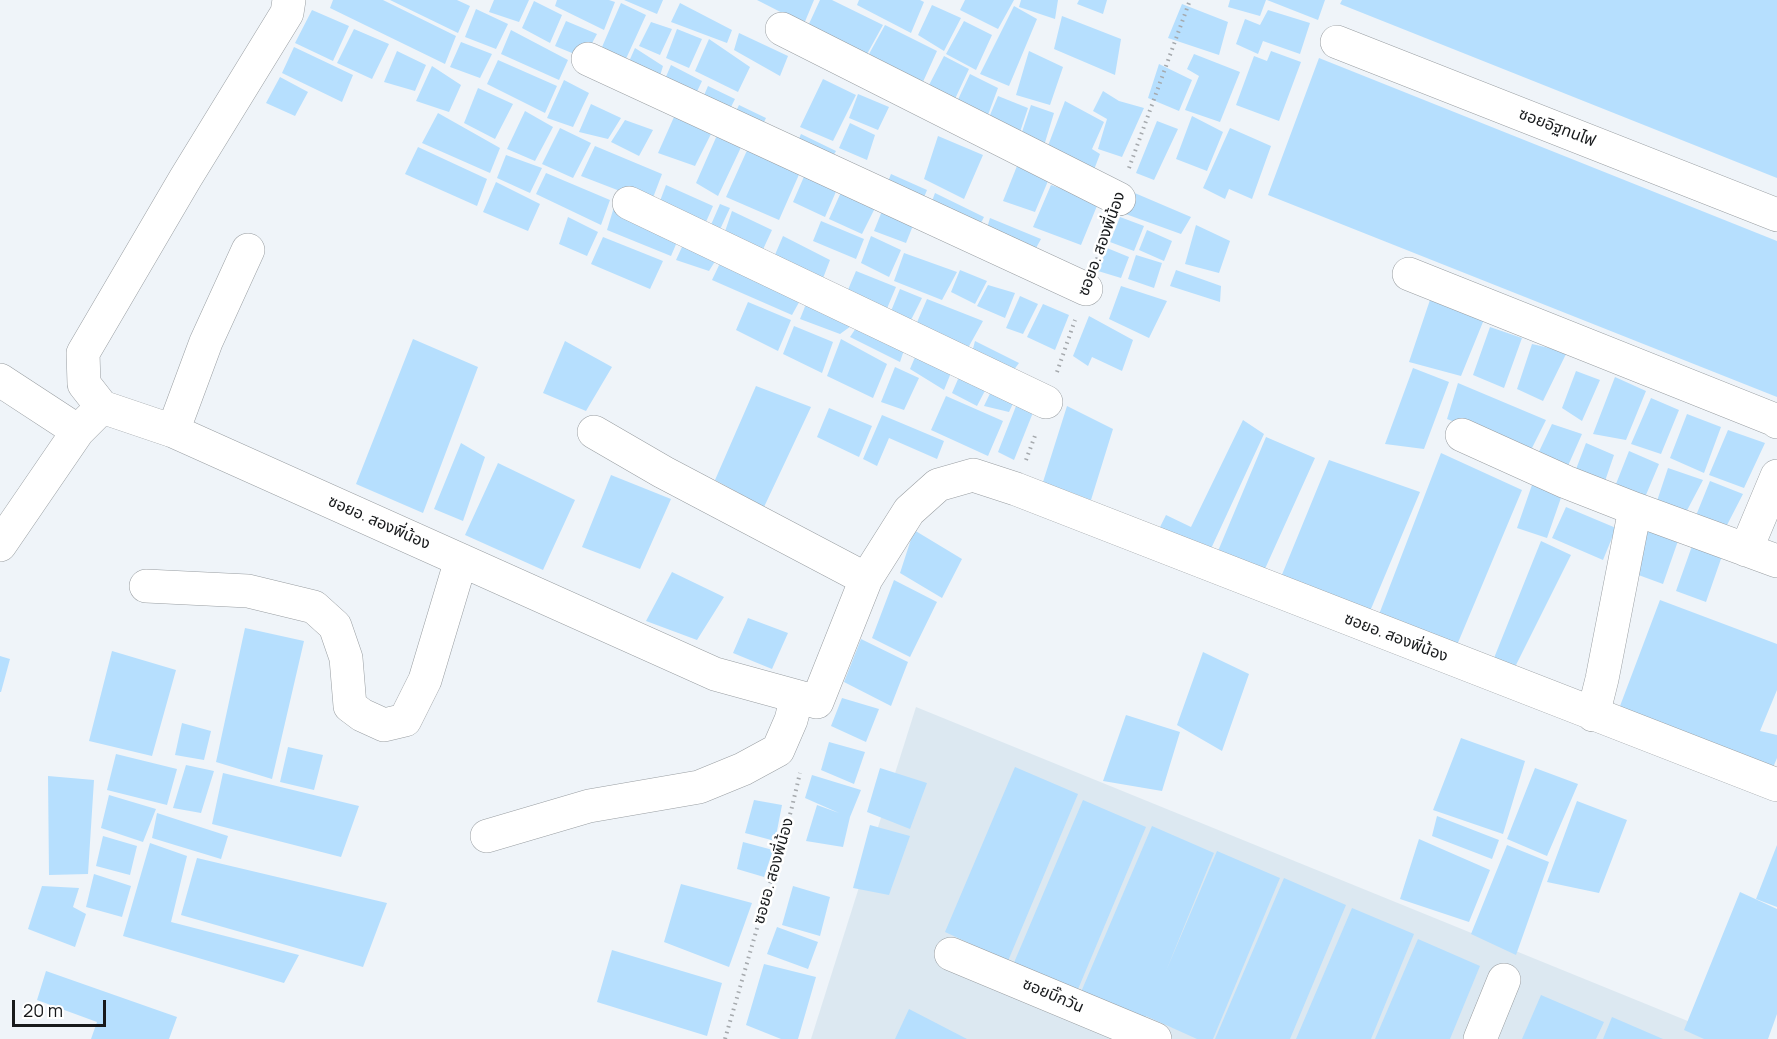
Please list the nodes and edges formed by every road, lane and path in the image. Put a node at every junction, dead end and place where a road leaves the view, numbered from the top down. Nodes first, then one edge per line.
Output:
1 (289, 0) edge
2 (1190, 0) edge
3 (782, 29) dead end
4 (1337, 42) dead end
5 (588, 59) dead end
6 (1119, 199) junction
7 (629, 203) dead end
8 (1777, 215) edge
9 (248, 250) dead end
10 (1409, 274) dead end
11 (1086, 289) junction
12 (0, 380) edge
13 (1046, 402) junction
14 (102, 407) junction
15 (1777, 422) edge
16 (78, 431) junction
17 (173, 431) junction
18 (594, 432) dead end
19 (1462, 435) dead end
20 (1777, 476) edge
21 (1016, 489) junction
22 (1635, 509) junction
23 (0, 545) edge
24 (1746, 550) junction
25 (461, 560) junction
26 (1777, 561) edge
27 (866, 579) junction
28 (146, 586) dead end
29 (797, 697) junction
30 (1593, 715) junction
31 (801, 768) dead end
32 (1777, 785) edge
33 (487, 836) dead end
34 (951, 954) dead end
35 (1504, 980) dead end
36 (725, 1039) edge
37 (1155, 1039) edge
38 (1480, 1039) edge

1 - 14 street
2 - 6 path, ซอยอ. สองพี่น้อง
3 - 6 street
4 - 8 street, ซอยอิฐทนไฟ
5 - 11 street
6 - 11 path, ซอยอ. สองพี่น้อง
7 - 13 street
9 - 17 street
10 - 15 street
11 - 13 path, ซอยอ. สองพี่น้อง
12 - 16 street
13 - 21 path, ซอยอ. สองพี่น้อง
14 - 16 street
14 - 17 street, ซอยอ. สองพี่น้อง
16 - 23 street
17 - 25 street, ซอยอ. สองพี่น้อง
18 - 27 street
19 - 22 street
20 - 24 street
21 - 27 street, ซอยอ. สองพี่น้อง
21 - 30 street, ซอยอ. สองพี่น้อง
22 - 24 street
22 - 30 street
24 - 26 street
25 - 28 street
25 - 29 street, ซอยอ. สองพี่น้อง
27 - 29 street, ซอยอ. สองพี่น้อง
29 - 33 street
30 - 32 street, ซอยอ. สองพี่น้อง
31 - 36 path, ซอยอ. สองพี่น้อง
34 - 37 street, ซอยบิ๊กวัน
35 - 38 street

